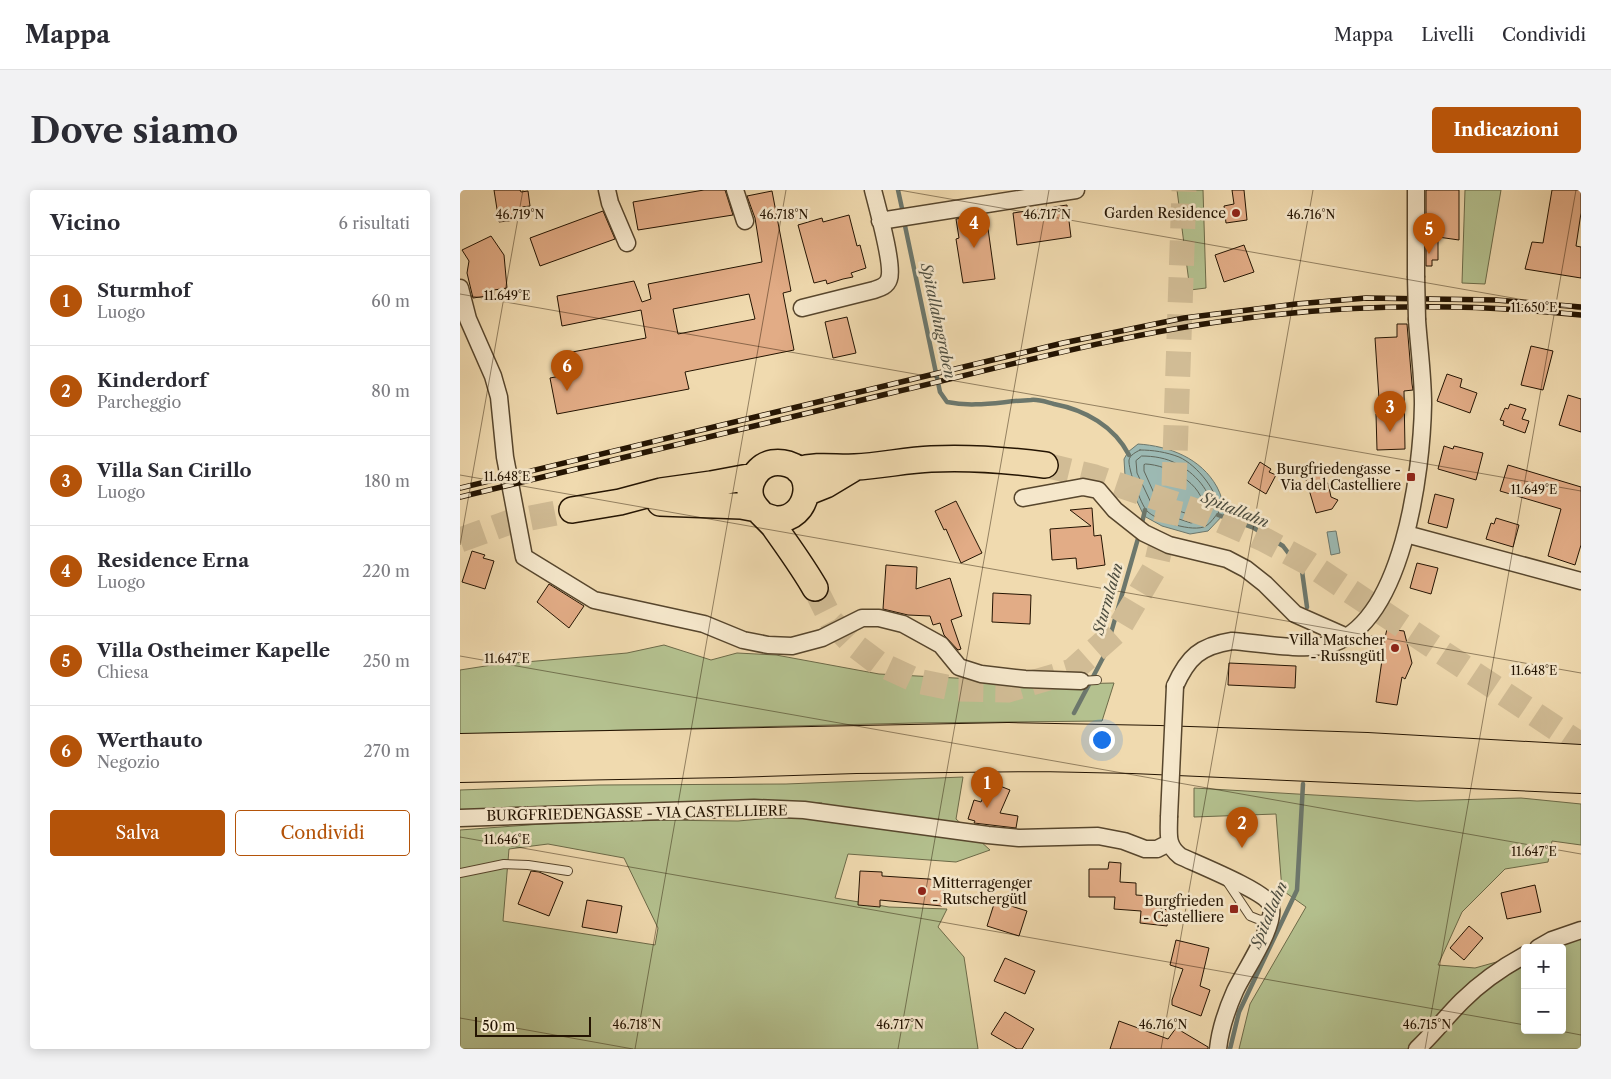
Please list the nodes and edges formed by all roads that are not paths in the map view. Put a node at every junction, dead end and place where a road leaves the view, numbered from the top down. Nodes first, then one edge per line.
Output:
1 (607, 190) edge
2 (735, 190) edge
3 (873, 190) edge
4 (1076, 190) edge
5 (1416, 190) edge
6 (745, 221) dead end
7 (880, 221) junction
8 (626, 243) dead end
9 (460, 288) edge
10 (802, 308) dead end
11 (1046, 464) tunnel mouth
12 (754, 476) junction
13 (801, 491) junction
14 (1023, 498) dead end
15 (620, 502) junction
16 (572, 510) tunnel mouth
17 (761, 512) junction
18 (1406, 534) junction
19 (801, 563) junction
20 (1581, 580) edge
21 (815, 588) tunnel mouth
22 (1347, 637) junction
23 (1083, 680) joint
24 (1097, 680) dead end
25 (460, 748) edge
26 (1581, 759) edge
27 (460, 768) edge
28 (1581, 779) edge
29 (460, 818) edge
30 (1169, 843) junction
31 (568, 871) dead end
32 (460, 873) edge
33 (1581, 930) edge
34 (1545, 944) edge
35 (1521, 958) edge
36 (1218, 1049) edge
37 (1417, 1049) edge

1 - 8 street
2 - 6 street
3 - 7 street
4 - 7 street
5 - 18 street, bridge
7 - 10 street
9 - 23 street
11 - 13 main road
12 - 13 main road
12 - 15 main road
12 - 17 main road
13 - 17 main road
13 - 19 main road
14 - 22 street
15 - 16 main road
15 - 17 main road
17 - 19 main road
18 - 20 street
18 - 22 street
19 - 21 main road
22 - 30 street, bridge
23 - 24 lane
25 - 26 highway
27 - 28 highway
29 - 30 street, BURGFRIEDENGASSE - VIA CASTELLIERE
30 - 36 street
31 - 32 lane
33 - 34 street
35 - 37 street

